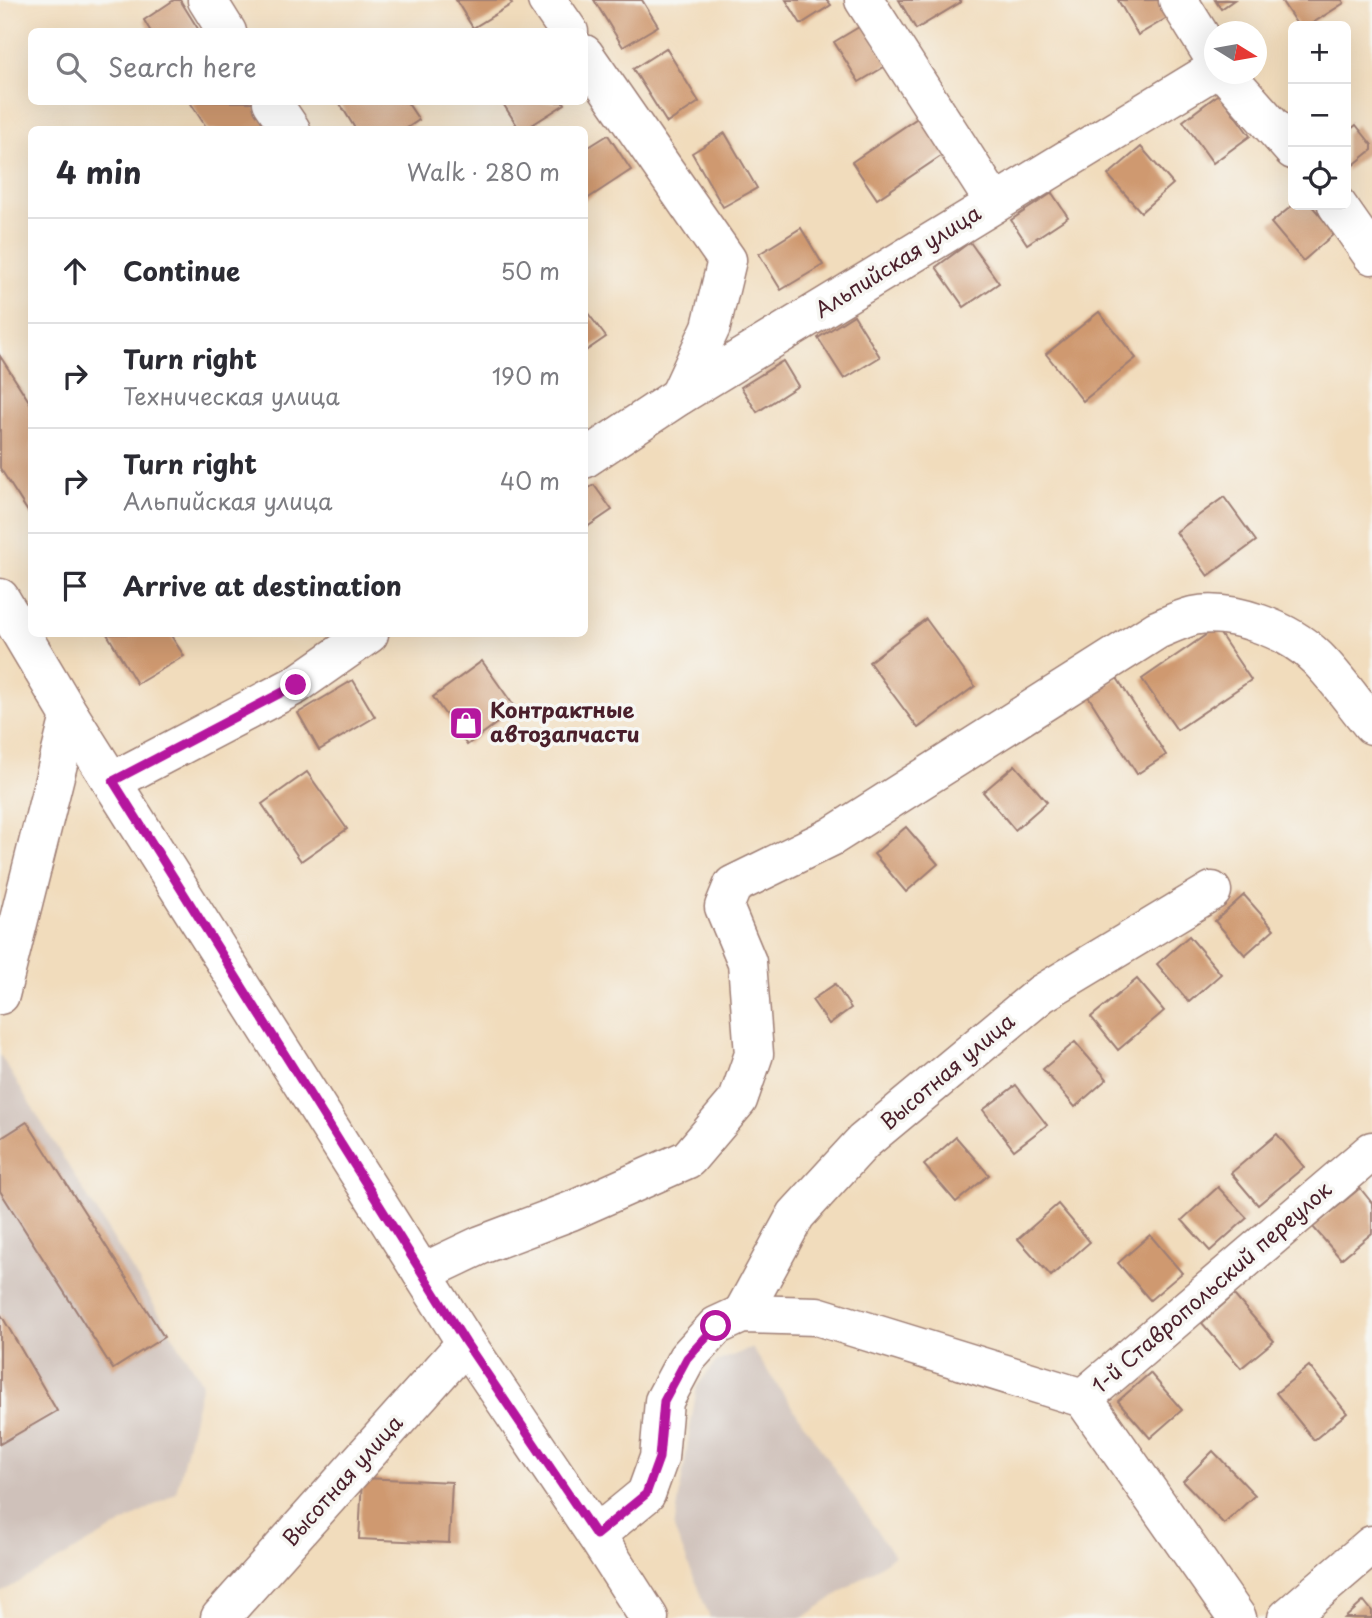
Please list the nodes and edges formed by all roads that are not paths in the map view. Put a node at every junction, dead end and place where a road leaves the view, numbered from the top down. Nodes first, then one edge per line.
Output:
1 (207, 0) edge
2 (547, 0) edge
3 (863, 0) edge
4 (1178, 0) edge
5 (224, 28) edge
6 (566, 28) edge
7 (1204, 42) edge
8 (588, 60) edge
9 (1204, 76) edge
10 (1235, 84) edge
11 (274, 105) edge
12 (287, 126) edge
13 (1290, 147) edge
14 (994, 202) junction
15 (1340, 210) edge
16 (1372, 255) edge
17 (679, 396) junction
18 (588, 456) edge
19 (0, 598) edge
20 (365, 637) edge
21 (70, 716) junction
22 (1372, 725) edge
23 (113, 781) junction
24 (1212, 891) dead end
25 (0, 995) edge
26 (1372, 1151) edge
27 (422, 1273) junction
28 (743, 1314) junction
29 (466, 1343) junction
30 (1083, 1398) junction
31 (596, 1535) junction
32 (1372, 1545) edge
33 (220, 1618) edge
34 (649, 1618) edge
35 (1237, 1618) edge
36 (1287, 1618) edge

1 - 5 street
2 - 6 street
3 - 14 street
4 - 7 street
8 - 17 street
9 - 14 street, Альпийская улица
10 - 13 street
11 - 12 street
14 - 17 street, Альпийская улица
15 - 16 street
17 - 18 street, Альпийская улица
19 - 21 street
20 - 23 street
21 - 23 street
21 - 25 street
22 - 27 street
23 - 27 street
24 - 28 street, Высотная улица
26 - 30 street, 1-й Ставропольский переулок
27 - 29 street
28 - 30 street
28 - 31 street
29 - 31 street
29 - 33 street, Высотная улица
30 - 35 street
31 - 34 street
32 - 36 street

